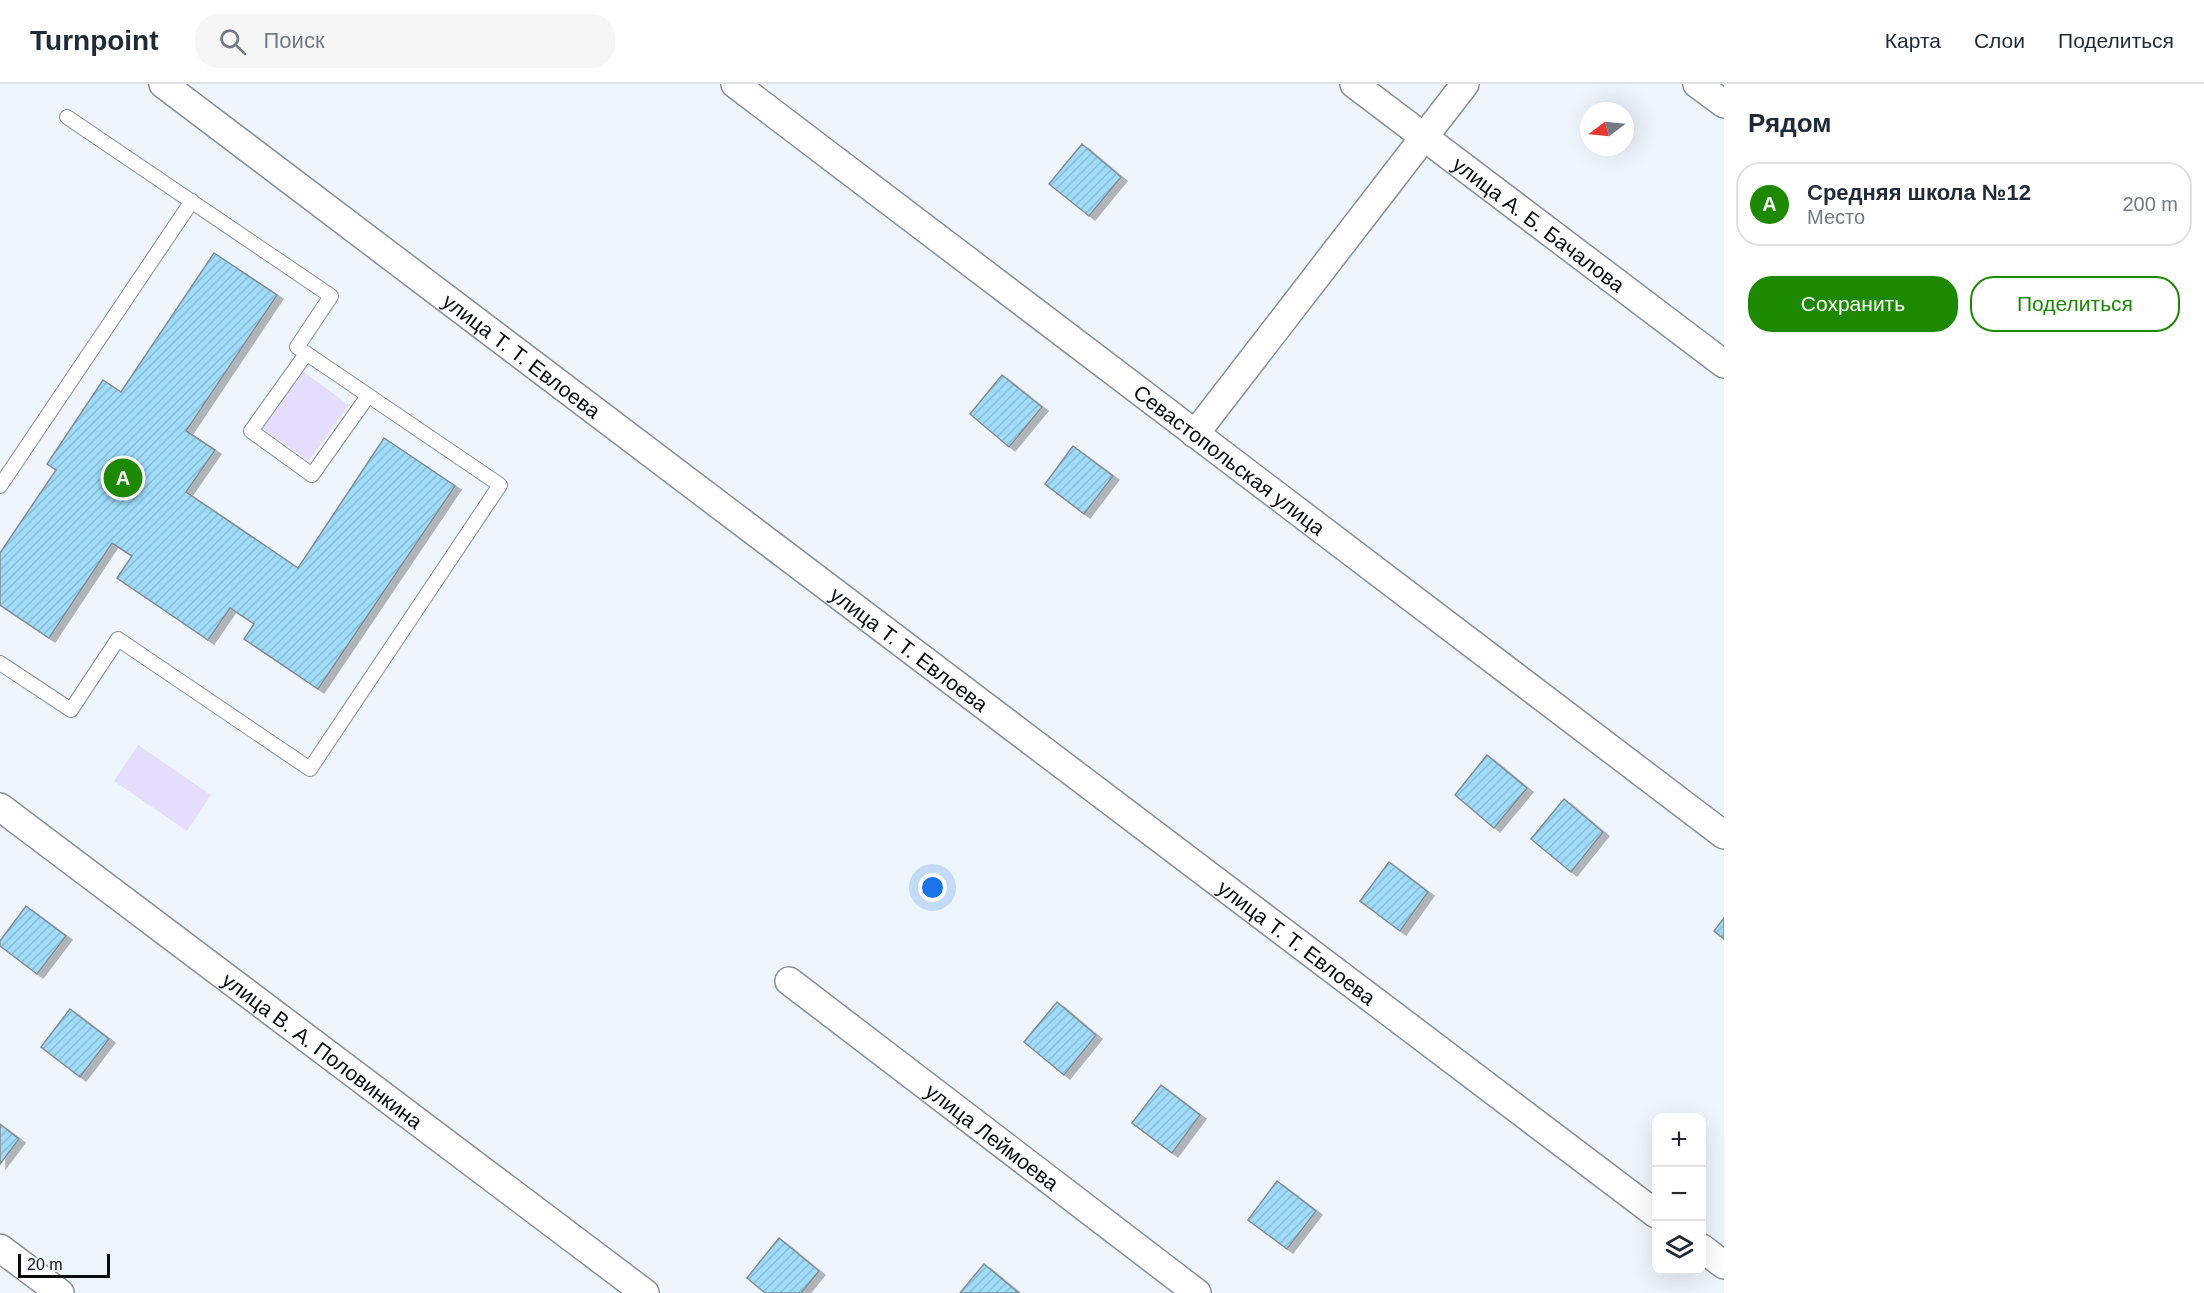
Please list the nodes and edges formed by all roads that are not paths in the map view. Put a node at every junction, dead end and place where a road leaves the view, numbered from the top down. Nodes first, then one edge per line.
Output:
1 (163, 84) edge
2 (735, 84) edge
3 (1354, 84) edge
4 (1465, 84) edge
5 (1697, 84) edge
6 (1724, 104) edge
7 (67, 117) dead end
8 (1425, 137) junction
9 (192, 201) junction
10 (306, 354) junction
11 (1724, 364) edge
12 (368, 396) junction
13 (1195, 434) junction
14 (0, 486) edge
15 (0, 663) edge
16 (0, 807) edge
17 (1724, 835) edge
18 (789, 981) dead end
19 (1652, 1211) edge
20 (0, 1248) edge
21 (1706, 1252) edge
22 (1724, 1265) edge
23 (60, 1293) edge
24 (645, 1293) edge
25 (1197, 1293) edge

1 - 19 street, улица Т. Т. Евлоева
2 - 13 street, Севастопольская улица
3 - 8 street, улица А. Б. Бачалова
4 - 8 street
5 - 6 street
7 - 9 lane
8 - 11 street, улица А. Б. Бачалова
8 - 13 street
9 - 10 lane
9 - 14 lane
10 - 12 lane
10 - 12 lane
12 - 15 lane
13 - 17 street, Севастопольская улица
16 - 24 street, улица В. А. Половинкина
18 - 25 street, улица Леймоева
20 - 23 street
21 - 22 street

